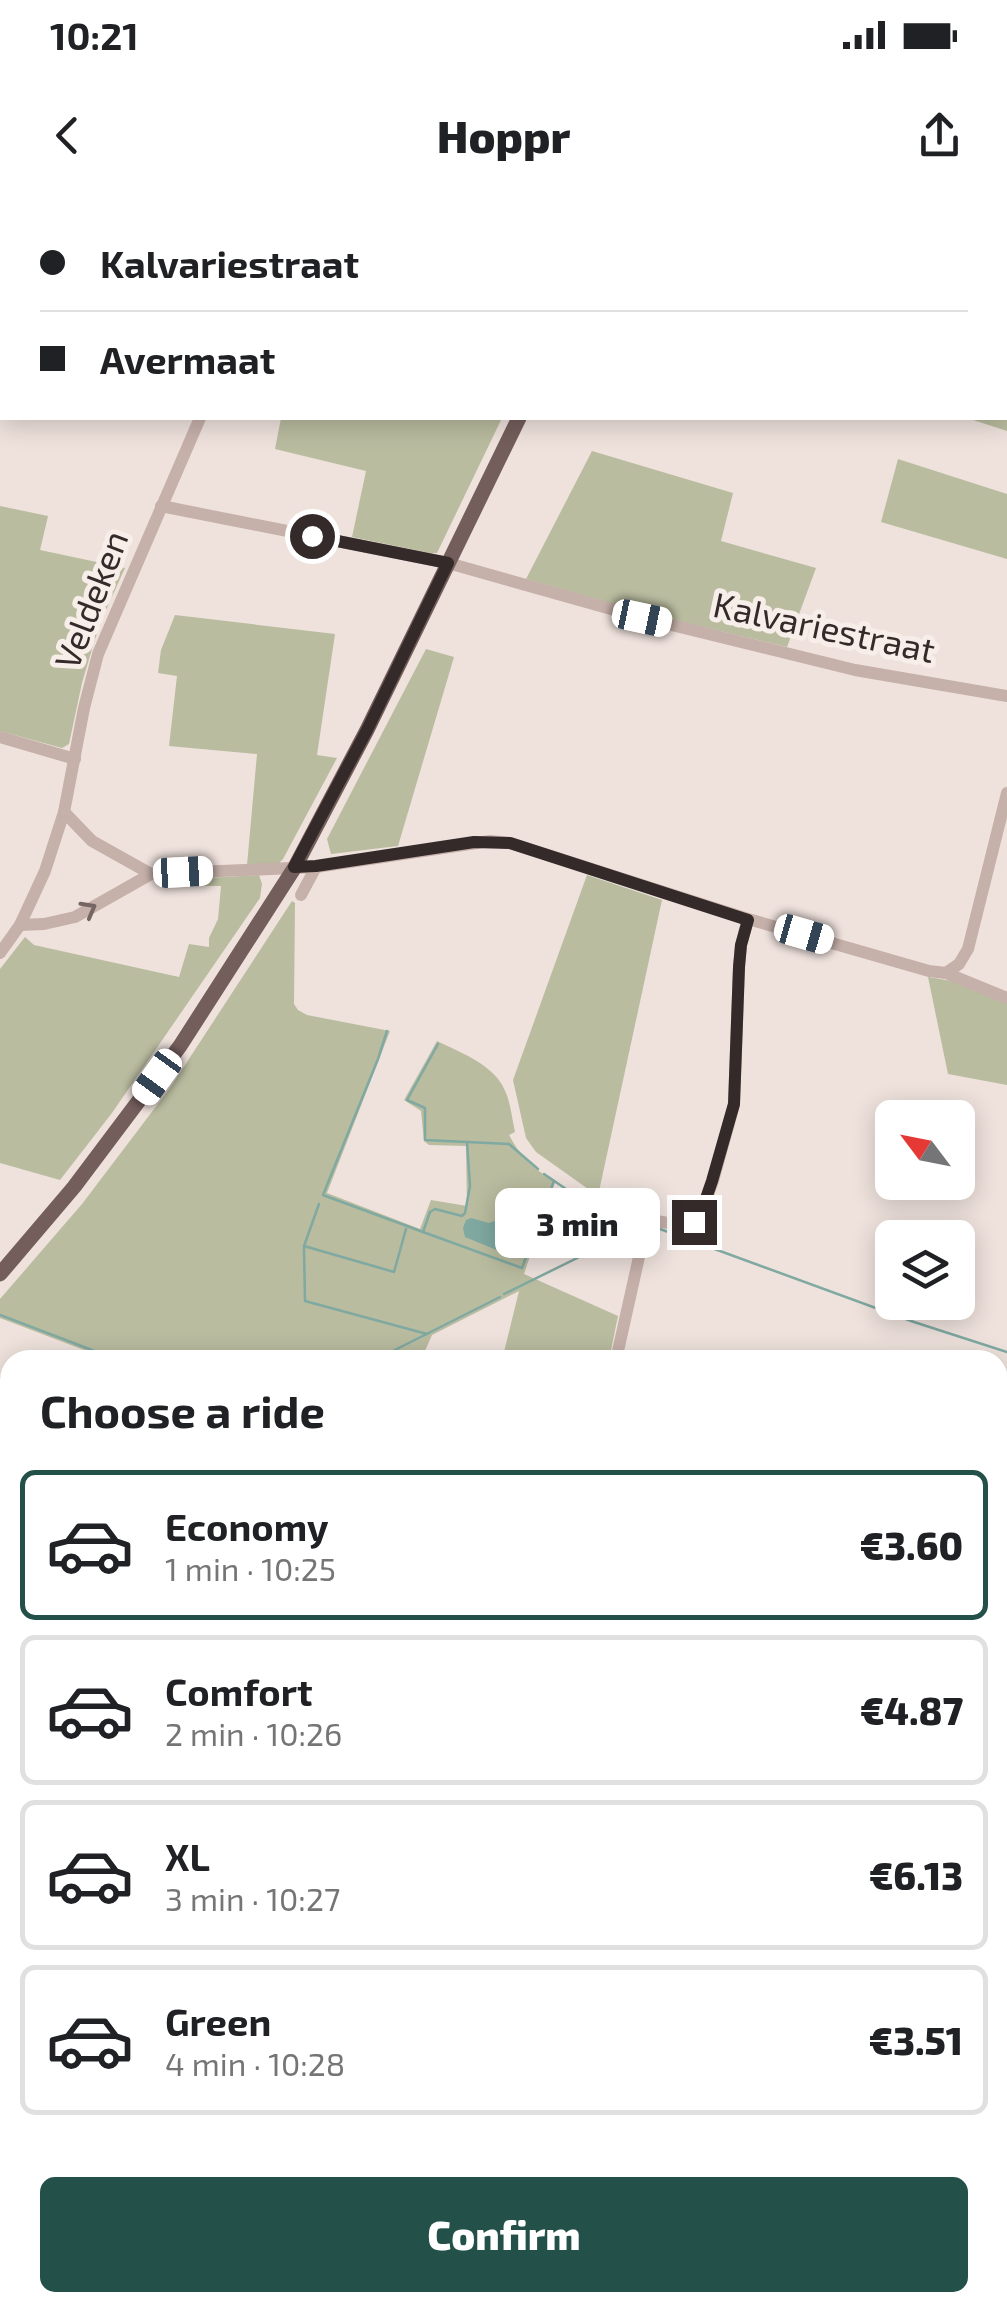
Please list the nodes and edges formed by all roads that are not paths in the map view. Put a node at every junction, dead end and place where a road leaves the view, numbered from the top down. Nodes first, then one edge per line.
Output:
1 (199, 420) edge
2 (518, 420) edge
3 (161, 506) junction
4 (448, 563) junction
5 (1007, 696) edge
6 (0, 737) edge
7 (75, 759) junction
8 (1007, 793) edge
9 (64, 812) junction
10 (316, 866) junction
11 (294, 867) junction
12 (151, 874) junction
13 (301, 895) dead end
14 (748, 920) junction
15 (20, 926) junction
16 (0, 953) edge
17 (946, 973) junction
18 (1007, 998) edge
19 (0, 1274) edge
20 (618, 1350) edge

1 - 3 street, Veldeken
2 - 4 main road
3 - 4 street, Kalvariestraat
3 - 7 street, Veldeken
4 - 5 street, Kalvariestraat
4 - 11 main road
6 - 7 street
7 - 9 street, Veldeken
8 - 17 street
9 - 12 street
9 - 15 street, Veldeken
10 - 11 street
10 - 13 street
10 - 14 street
11 - 12 street
11 - 19 main road
15 -> 12 street
14 - 17 street
14 - 20 street
15 - 16 street, Veldeken
17 - 18 street

